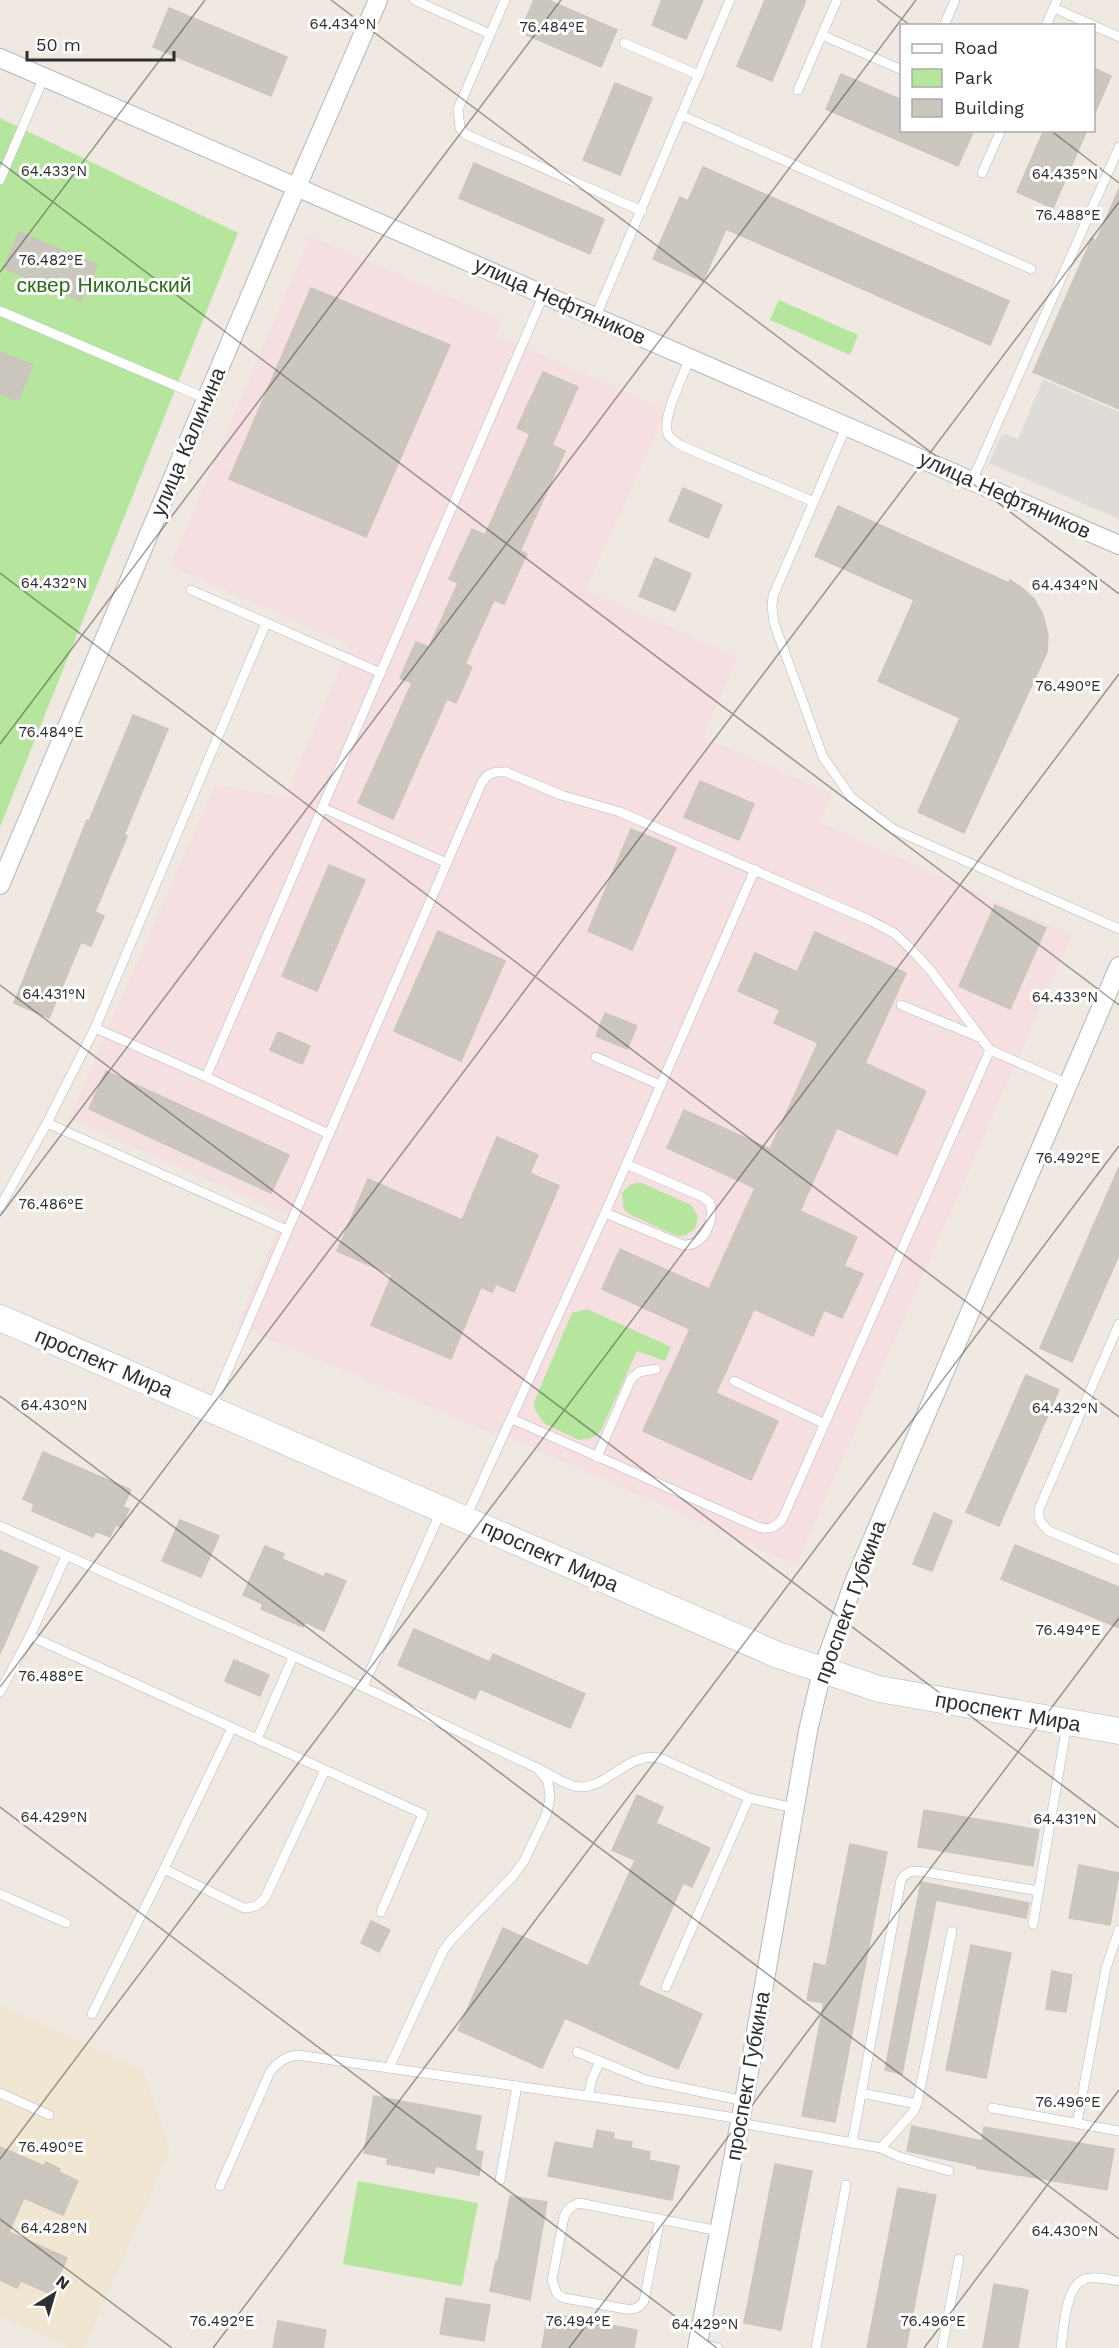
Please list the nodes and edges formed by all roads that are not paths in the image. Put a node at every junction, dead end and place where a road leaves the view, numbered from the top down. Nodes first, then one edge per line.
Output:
1 (378, 0) edge
2 (414, 0) edge
3 (505, 0) edge
4 (730, 0) edge
5 (837, 0) edge
6 (954, 0) edge
7 (1056, 4) edge
8 (945, 24) edge
9 (1047, 24) edge
10 (490, 34) junction
11 (822, 35) junction
12 (1119, 36) edge
13 (624, 43) dead end
14 (1, 61) edge
15 (900, 69) edge
16 (699, 75) junction
17 (44, 77) junction
18 (798, 90) dead end
19 (683, 116) junction
20 (1000, 132) edge
21 (1119, 147) edge
22 (982, 174) dead end
23 (0, 180) edge
24 (297, 186) junction
25 (642, 211) junction
26 (1031, 269) dead end
27 (544, 294) junction
28 (0, 311) edge
29 (596, 316) junction
30 (690, 358) junction
31 (207, 399) junction
32 (847, 425) junction
33 (972, 481) junction
34 (813, 502) junction
35 (1119, 545) edge
36 (191, 590) dead end
37 (266, 623) junction
38 (381, 673) junction
39 (323, 808) junction
40 (447, 863) junction
41 (755, 869) junction
42 (0, 885) edge
43 (1119, 929) edge
44 (1119, 966) edge
45 (1114, 992) edge
46 (901, 1005) dead end
47 (95, 1028) junction
48 (981, 1038) junction
49 (990, 1050) junction
50 (596, 1057) dead end
51 (206, 1077) junction
52 (1068, 1084) junction
53 (660, 1085) junction
54 (47, 1123) junction
55 (329, 1134) junction
56 (626, 1164) junction
57 (0, 1208) edge
58 (605, 1213) junction
59 (287, 1230) junction
60 (0, 1318) edge
61 (1119, 1324) edge
62 (656, 1369) dead end
63 (734, 1382) dead end
64 (211, 1409) junction
65 (512, 1419) junction
66 (825, 1424) junction
67 (597, 1457) junction
68 (442, 1509) junction
69 (465, 1520) junction
70 (0, 1526) edge
71 (66, 1556) junction
72 (1119, 1560) edge
73 (30, 1636) junction
74 (293, 1657) junction
75 (822, 1671) junction
76 (363, 1688) junction
77 (0, 1692) edge
78 (1067, 1722) junction
79 (232, 1728) junction
80 (1119, 1731) edge
81 (257, 1739) junction
82 (537, 1768) junction
83 (325, 1770) junction
84 (749, 1798) junction
85 (794, 1808) junction
86 (164, 1869) junction
87 (1039, 1892) junction
88 (0, 1894) edge
89 (381, 1912) dead end
90 (66, 1923) dead end
91 (1033, 1924) dead end
92 (1119, 1930) edge
93 (952, 1931) dead end
94 (666, 1987) dead end
95 (92, 2014) dead end
96 (577, 2052) dead end
97 (600, 2061) junction
98 (389, 2067) junction
99 (517, 2086) junction
100 (0, 2093) edge
101 (861, 2094) junction
102 (588, 2096) junction
103 (917, 2104) junction
104 (992, 2108) dead end
105 (742, 2114) junction
106 (49, 2115) dead end
107 (1077, 2123) junction
108 (1119, 2132) edge
109 (852, 2143) junction
110 (881, 2148) junction
111 (949, 2171) dead end
112 (500, 2180) dead end
113 (220, 2186) dead end
114 (846, 2186) dead end
115 (660, 2219) junction
116 (719, 2231) junction
117 (958, 2259) dead end
118 (1119, 2282) edge
119 (697, 2346) edge
120 (718, 2348) edge
121 (816, 2348) edge
122 (942, 2348) edge
123 (1061, 2348) edge

1 - 24 street, улица Калинина
2 - 10 lane
3 - 10 lane
4 - 16 lane
5 - 11 lane
6 - 8 lane
7 - 9 lane
7 - 12 lane
10 - 25 lane
11 - 15 lane
11 - 18 lane
13 - 16 lane
14 - 17 street, улица Нефтяников
16 - 19 lane
17 - 23 lane
17 - 24 street, улица Нефтяников
19 - 25 lane
19 - 26 lane
20 - 22 lane
21 - 33 lane
24 - 27 street, улица Нефтяников
24 - 31 street, улица Калинина
25 - 29 lane
27 - 29 street, улица Нефтяников
27 - 38 lane
28 - 31 lane
29 - 30 street, улица Нефтяников
30 - 32 street, улица Нефтяников
30 - 34 lane
31 - 42 street, улица Калинина
32 - 33 street, улица Нефтяников
32 - 34 lane
33 - 35 street, улица Нефтяников
34 - 43 lane
36 - 37 lane
37 - 38 lane
37 - 47 lane
38 - 39 lane
39 - 40 lane
39 - 51 lane
40 - 41 lane
40 - 55 lane
41 - 48 lane
41 - 53 lane
44 - 45 street, проспект Губкина
45 - 52 street, проспект Губкина
46 - 48 lane
47 - 51 lane
47 - 54 lane
48 - 49 lane
49 - 52 lane
49 - 66 lane
50 - 53 lane
51 - 55 lane
52 - 75 street, проспект Губкина
53 - 56 lane
54 - 57 lane
54 - 59 lane
55 - 59 lane
56 - 58 lane
56 - 58 lane
58 - 65 lane
59 - 64 lane
60 - 64 main road, проспект Мира
61 - 72 lane
62 - 67 lane
63 - 66 lane
64 - 68 main road, проспект Мира
65 - 67 lane
65 - 69 lane
66 - 67 lane
68 - 69 main road, проспект Мира
68 - 76 lane
69 - 75 main road, проспект Мира
70 - 71 lane
71 - 73 lane
71 - 74 lane
73 - 77 lane
73 - 79 lane
74 - 76 lane
74 - 81 lane
75 - 78 main road, проспект Мира
75 - 85 street, проспект Губкина
76 - 82 lane
78 - 80 main road, проспект Мира
78 - 87 lane
79 - 81 lane
79 - 86 lane
81 - 83 lane
82 - 84 lane
82 - 98 lane
83 - 86 lane
83 - 89 lane
84 - 85 lane
84 - 94 lane
85 - 105 street, проспект Губкина
86 - 95 lane
87 - 91 lane
87 - 101 lane
88 - 90 lane
92 - 107 lane
93 - 103 lane
96 - 97 lane
97 - 102 lane
97 - 105 lane
98 - 99 lane
98 - 113 lane
99 - 102 lane
99 - 112 lane
100 - 106 lane
101 - 103 lane
101 - 109 lane
102 - 105 lane
103 - 110 lane
104 - 107 lane
105 - 109 lane
105 - 116 street, проспект Губкина
107 - 108 lane
109 - 110 lane
110 - 111 lane
114 - 121 lane
115 - 115 lane
115 - 116 lane
116 - 119 street, проспект Губкина
117 - 122 lane
118 - 123 lane
119 - 120 lane

